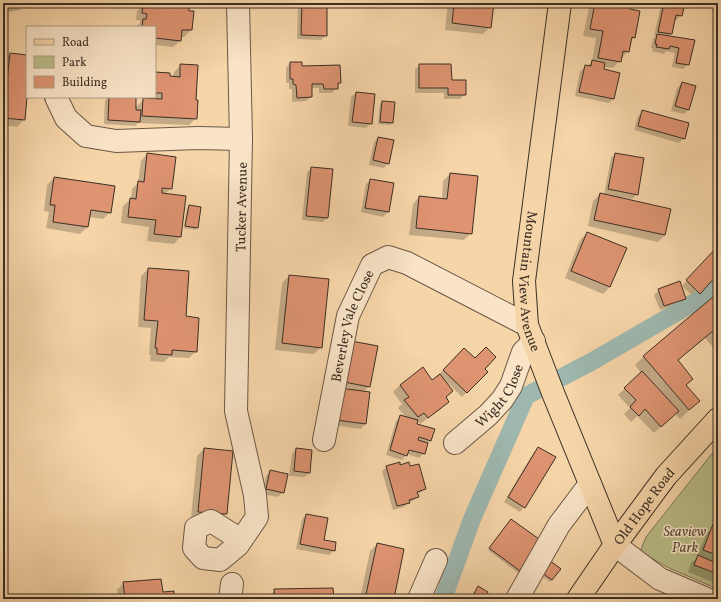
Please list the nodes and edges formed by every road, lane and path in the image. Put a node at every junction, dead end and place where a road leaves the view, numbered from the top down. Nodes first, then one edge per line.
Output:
1 (238, 3) edge
2 (560, 3) edge
3 (56, 98) edge
4 (241, 139) junction
5 (531, 333) junction
6 (718, 419) edge
7 (324, 440) dead end
8 (455, 443) dead end
9 (590, 484) junction
10 (238, 545) dead end
11 (615, 545) junction
12 (436, 560) dead end
13 (419, 599) edge
14 (517, 599) edge
15 (578, 599) edge
16 (707, 599) edge

1 - 4 street, Tucker Avenue
2 - 5 main road, Mountain View Avenue
3 - 4 street
4 - 10 street, Tucker Avenue
5 - 7 street, Beverley Vale Close
5 - 8 street, Wight Close
5 - 9 main road, Mountain View Avenue
6 - 11 main road, Old Hope Road
9 - 11 main road, Mountain View Avenue
9 - 14 street
11 - 15 main road, Old Hope Road
11 - 16 street
12 - 13 street

